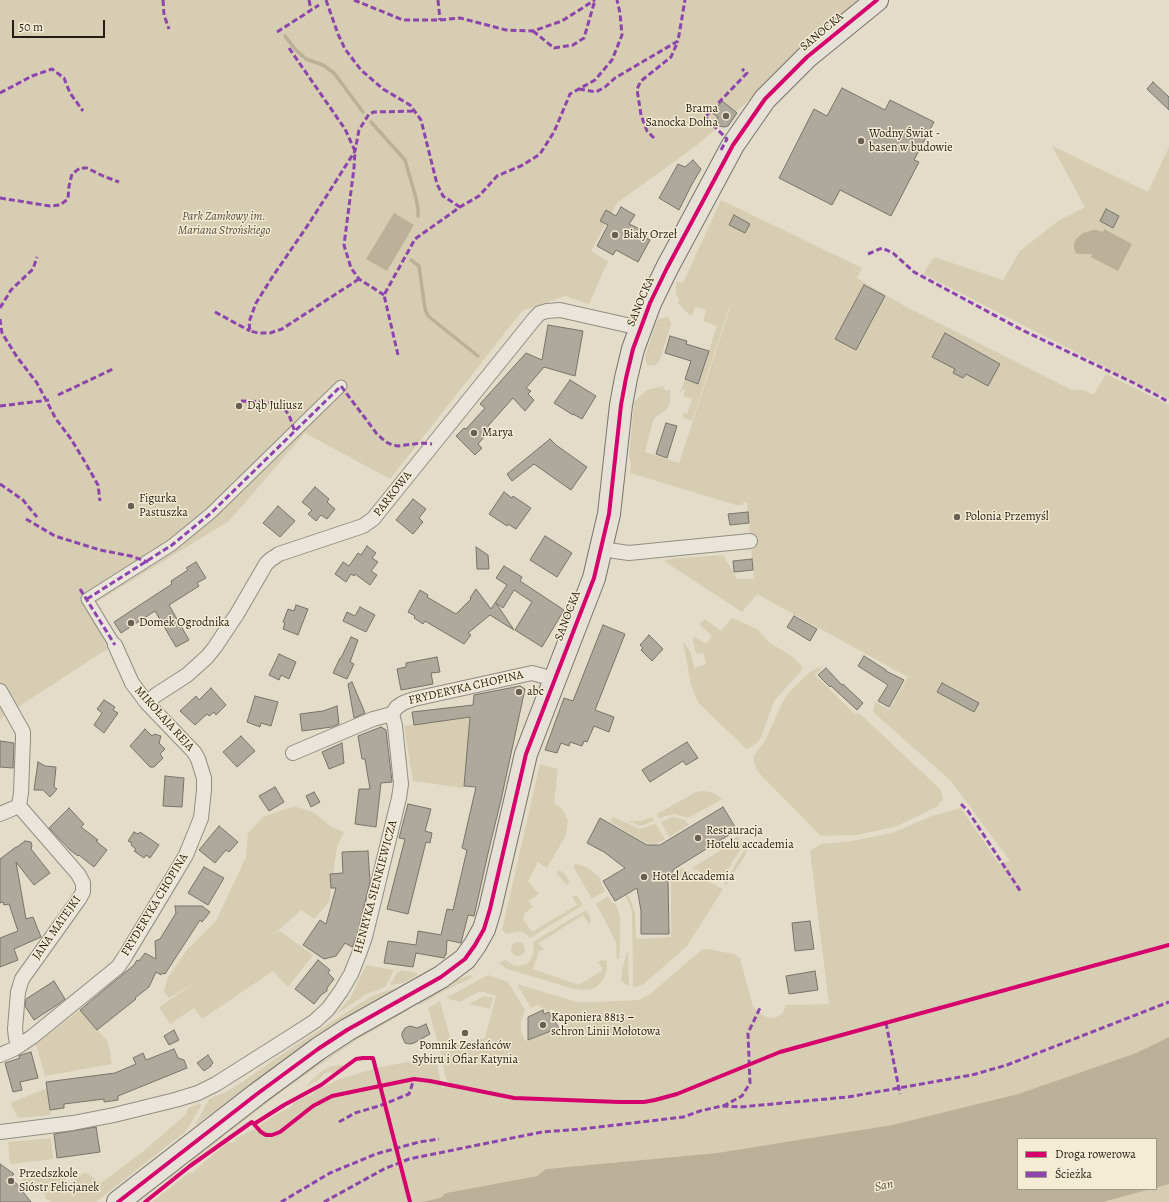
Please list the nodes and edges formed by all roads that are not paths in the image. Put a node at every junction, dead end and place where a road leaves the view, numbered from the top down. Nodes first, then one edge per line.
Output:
1 (877, 0) edge
2 (640, 328) junction
3 (341, 386) dead end
4 (750, 541) dead end
5 (601, 549) junction
6 (115, 645) joint
7 (554, 679) junction
8 (0, 692) edge
9 (147, 703) junction
10 (392, 714) junction
11 (294, 753) dead end
12 (19, 806) junction
13 (0, 814) edge
14 (201, 818) joint
15 (20, 1046) junction
16 (0, 1055) edge
17 (0, 1132) edge
18 (118, 1202) edge

1 - 2 main road, SANOCKA
2 - 5 main road, SANOCKA
2 - 9 street, PARKOWA
3 - 6 street
4 - 5 street
5 - 7 main road, SANOCKA
6 - 9 street, MIKOŁAJA REJA
7 - 10 street, FRYDERYKA CHOPINA
7 - 18 main road, SANOCKA
8 - 12 street
9 - 14 street, MIKOŁAJA REJA
10 - 11 street, FRYDERYKA CHOPINA
10 - 17 street, HENRYKA SIENKIEWICZA
12 - 13 street
12 - 15 street, JANA MATEJKI
14 - 15 street, FRYDERYKA CHOPINA
15 - 16 street, FRYDERYKA CHOPINA

